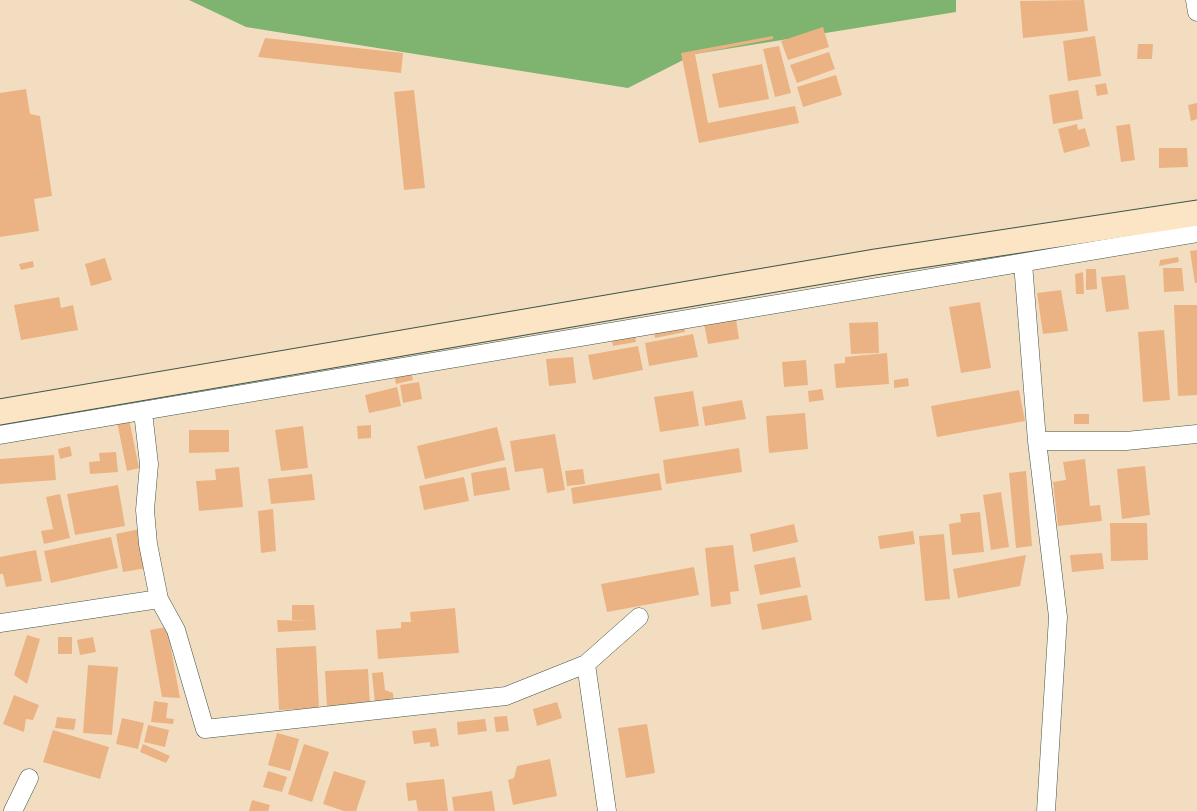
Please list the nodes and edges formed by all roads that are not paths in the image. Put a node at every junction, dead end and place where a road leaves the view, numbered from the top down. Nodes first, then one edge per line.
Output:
1 (1195, 0) edge
2 (1197, 12) edge
3 (1197, 213) edge
4 (1197, 233) edge
5 (1024, 263) junction
6 (0, 412) edge
7 (143, 412) junction
8 (1197, 434) edge
9 (0, 435) edge
10 (1037, 441) junction
11 (159, 599) junction
12 (639, 617) dead end
13 (0, 623) edge
14 (586, 664) junction
15 (29, 778) dead end
16 (13, 811) edge
17 (607, 811) edge
18 (1046, 811) edge

1 - 2 street
3 - 6 main road
4 - 5 street
5 - 7 street
5 - 10 street
7 - 9 street
7 - 11 street
8 - 10 street
10 - 18 street
11 - 13 street
11 - 14 street
12 - 14 street
14 - 17 street
15 - 16 street

